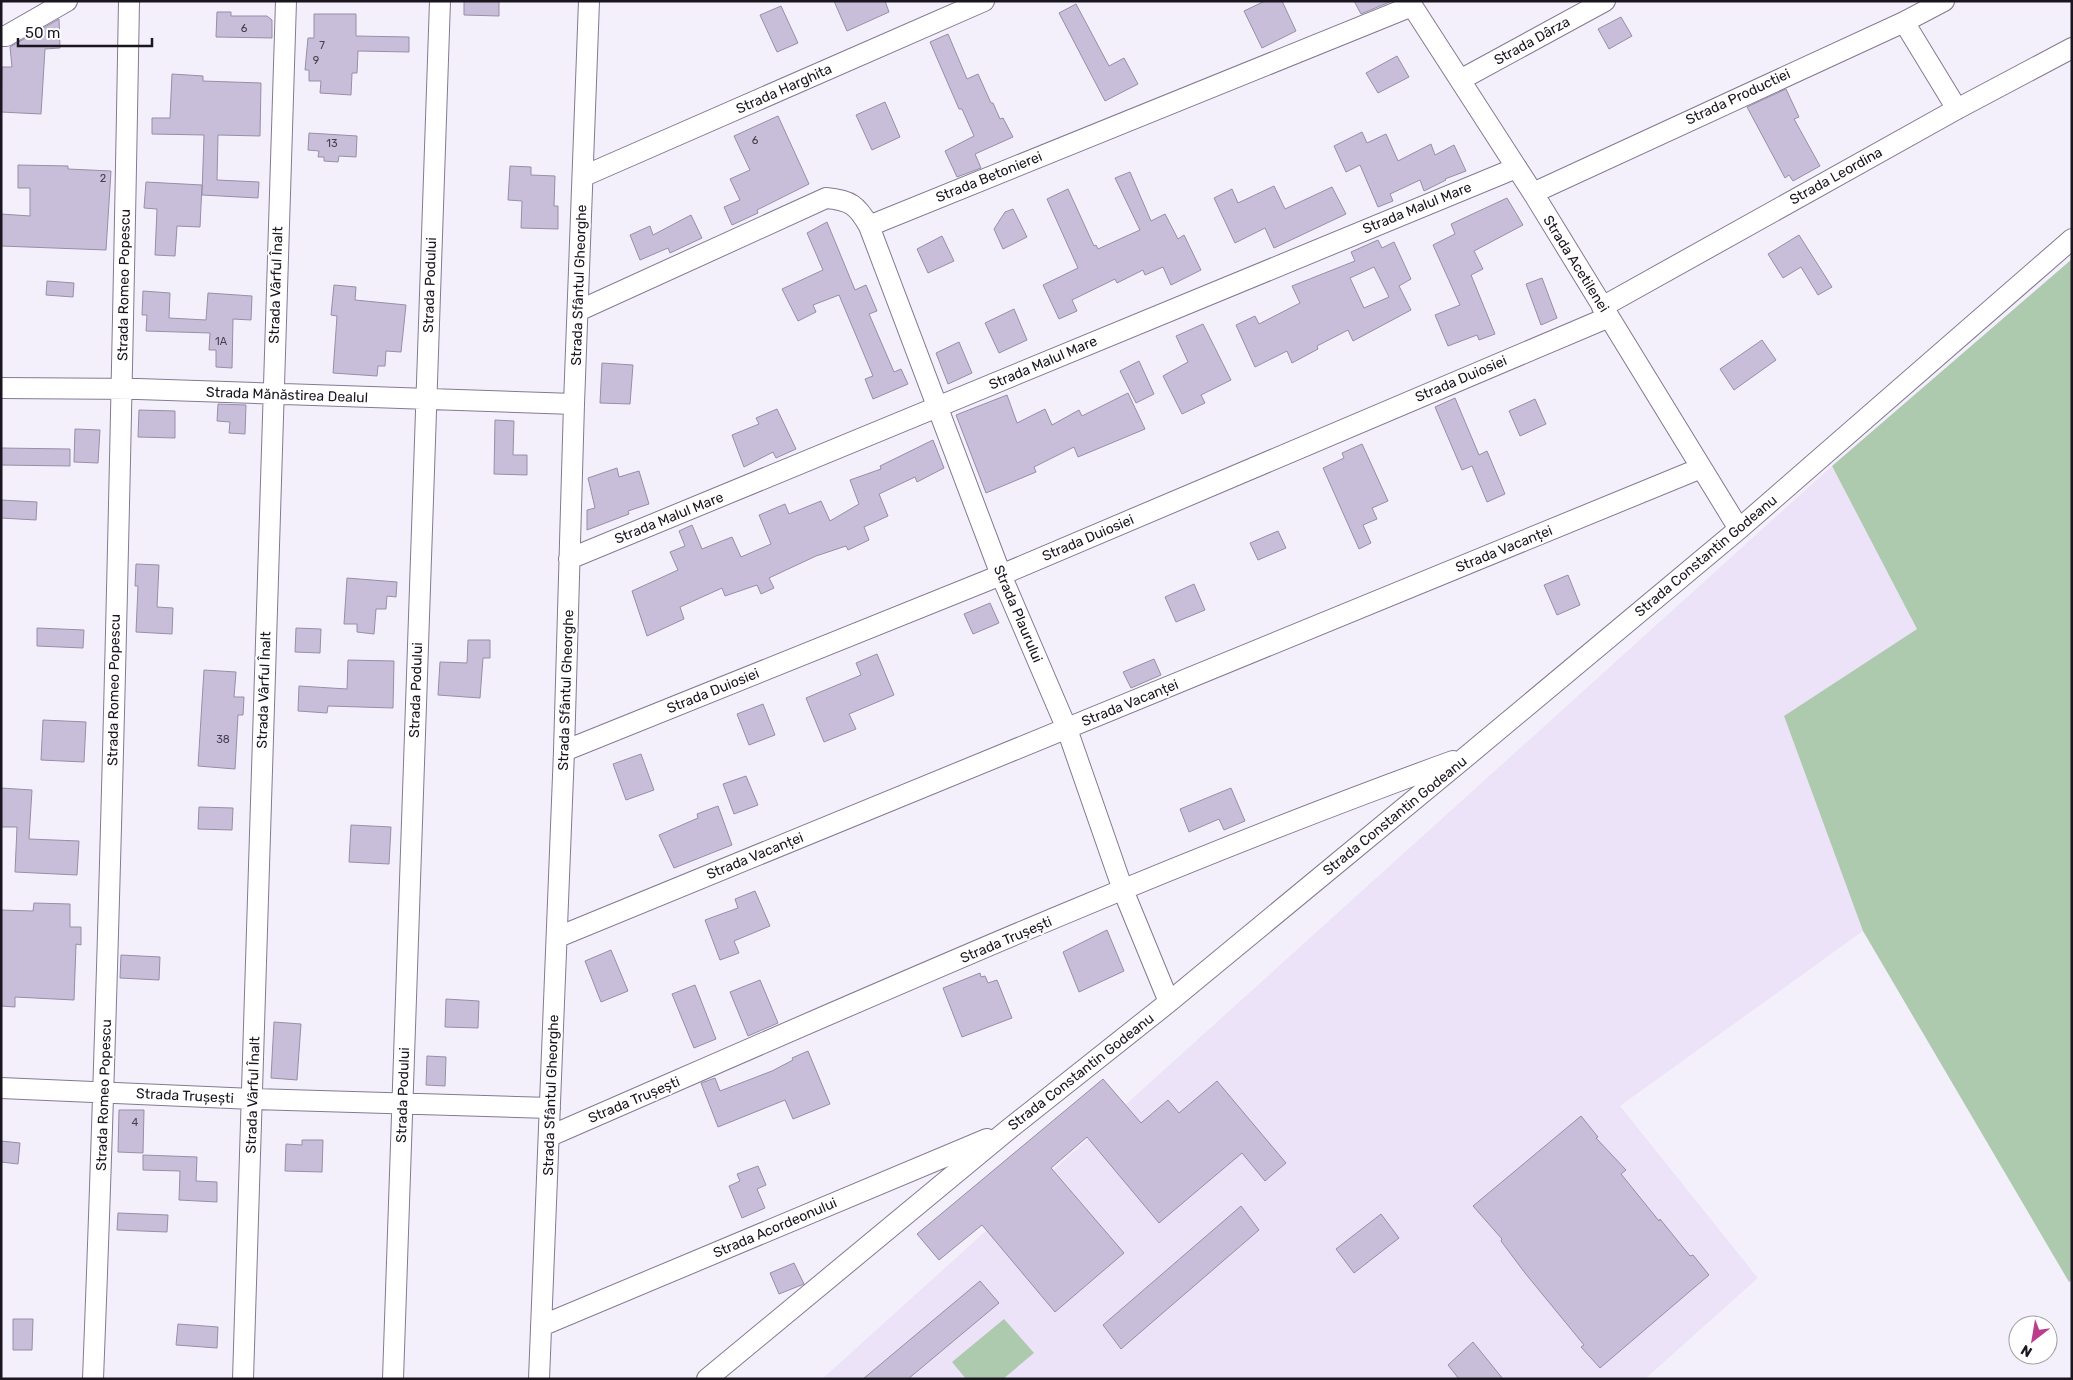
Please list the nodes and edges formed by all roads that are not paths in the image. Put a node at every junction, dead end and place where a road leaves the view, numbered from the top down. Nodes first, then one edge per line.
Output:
1 (67, 1) edge
2 (128, 1) edge
3 (286, 1) edge
4 (440, 1) edge
5 (984, 1) edge
6 (1605, 1) edge
7 (1944, 1) edge
8 (594, 4) edge
9 (1410, 4) edge
10 (1904, 22) junction
11 (1, 36) edge
12 (2072, 48) edge
13 (1460, 80) junction
14 (1957, 109) junction
15 (1516, 168) junction
16 (584, 176) junction
17 (1533, 194) junction
18 (869, 226) junction
19 (2072, 239) edge
20 (578, 311) junction
21 (1606, 312) junction
22 (1, 388) edge
23 (122, 389) junction
24 (272, 394) junction
25 (426, 400) junction
26 (574, 404) junction
27 (937, 407) junction
28 (1701, 468) junction
29 (1739, 529) junction
30 (569, 559) junction
31 (1001, 574) junction
32 (1067, 729) junction
33 (564, 751) junction
34 (1467, 756) junction
35 (1123, 890) junction
36 (558, 937) junction
37 (1169, 1002) junction
38 (1, 1088) edge
39 (104, 1092) junction
40 (253, 1099) junction
41 (403, 1104) junction
42 (550, 1108) junction
43 (1009, 1129) junction
44 (550, 1136) junction
45 (541, 1326) junction
46 (93, 1379) edge
47 (243, 1379) edge
48 (393, 1379) edge
49 (539, 1379) edge
50 (707, 1379) edge

1 - 11 street
2 - 23 street, Strada Romeo Popescu
3 - 24 street, Strada Vârful Înalt
4 - 25 street, Strada Podului
5 - 16 street, Strada Harghita
6 - 13 street, Strada Dârza
7 - 10 street, Strada Productiei
8 - 16 street, Strada Sfântul Gheorghe
9 - 13 street, Strada Acetilenei
9 - 18 street, Strada Betonierei
10 - 14 street
10 - 17 street, Strada Productiei
12 - 14 street, Strada Leordina
13 - 15 street, Strada Acetilenei
14 - 21 street, Strada Leordina
15 - 17 street, Strada Acetilenei
15 - 27 street, Strada Malul Mare
16 - 20 street, Strada Sfântul Gheorghe
17 - 21 street, Strada Acetilenei
18 - 20 street
18 - 27 street, Strada Plaurului
19 - 29 street, Strada Constantin Godeanu
20 - 26 street, Strada Sfântul Gheorghe
21 - 28 street, Strada Acetilenei
21 - 31 street, Strada Duiosiei
22 - 23 street, Strada Mănăstirea Dealul
23 - 24 street, Strada Mănăstirea Dealul
23 - 39 street, Strada Romeo Popescu
24 - 25 street, Strada Mănăstirea Dealul
24 - 40 street, Strada Vârful Înalt
25 - 26 street, Strada Mănăstirea Dealul
25 - 41 street, Strada Podului
26 - 30 street, Strada Sfântul Gheorghe
27 - 30 street, Strada Malul Mare
27 - 31 street, Strada Plaurului
28 - 29 street, Strada Acetilenei
28 - 32 street, Strada Vacanței
29 - 34 street, Strada Constantin Godeanu
30 - 33 street, Strada Sfântul Gheorghe
31 - 32 street, Strada Plaurului
31 - 33 street, Strada Duiosiei
32 - 35 street, Strada Plaurului
32 - 36 street, Strada Vacanței
33 - 36 street, Strada Sfântul Gheorghe
34 - 35 street, Strada Trușești
34 - 37 street, Strada Constantin Godeanu
35 - 37 street, Strada Plaurului
35 - 44 street, Strada Trușești
36 - 42 street, Strada Sfântul Gheorghe
37 - 43 street, Strada Constantin Godeanu
38 - 39 street, Strada Trușești
39 - 40 street, Strada Trușești
39 - 46 street, Strada Romeo Popescu
40 - 41 street, Strada Trușești
40 - 47 street, Strada Vârful Înalt
41 - 42 street, Strada Trușești
41 - 48 street, Strada Podului
42 - 44 street, Strada Sfântul Gheorghe
43 - 45 street, Strada Acordeonului
43 - 50 street, Strada Constantin Godeanu
44 - 45 street, Strada Sfântul Gheorghe
45 - 49 street, Strada Sfântul Gheorghe

